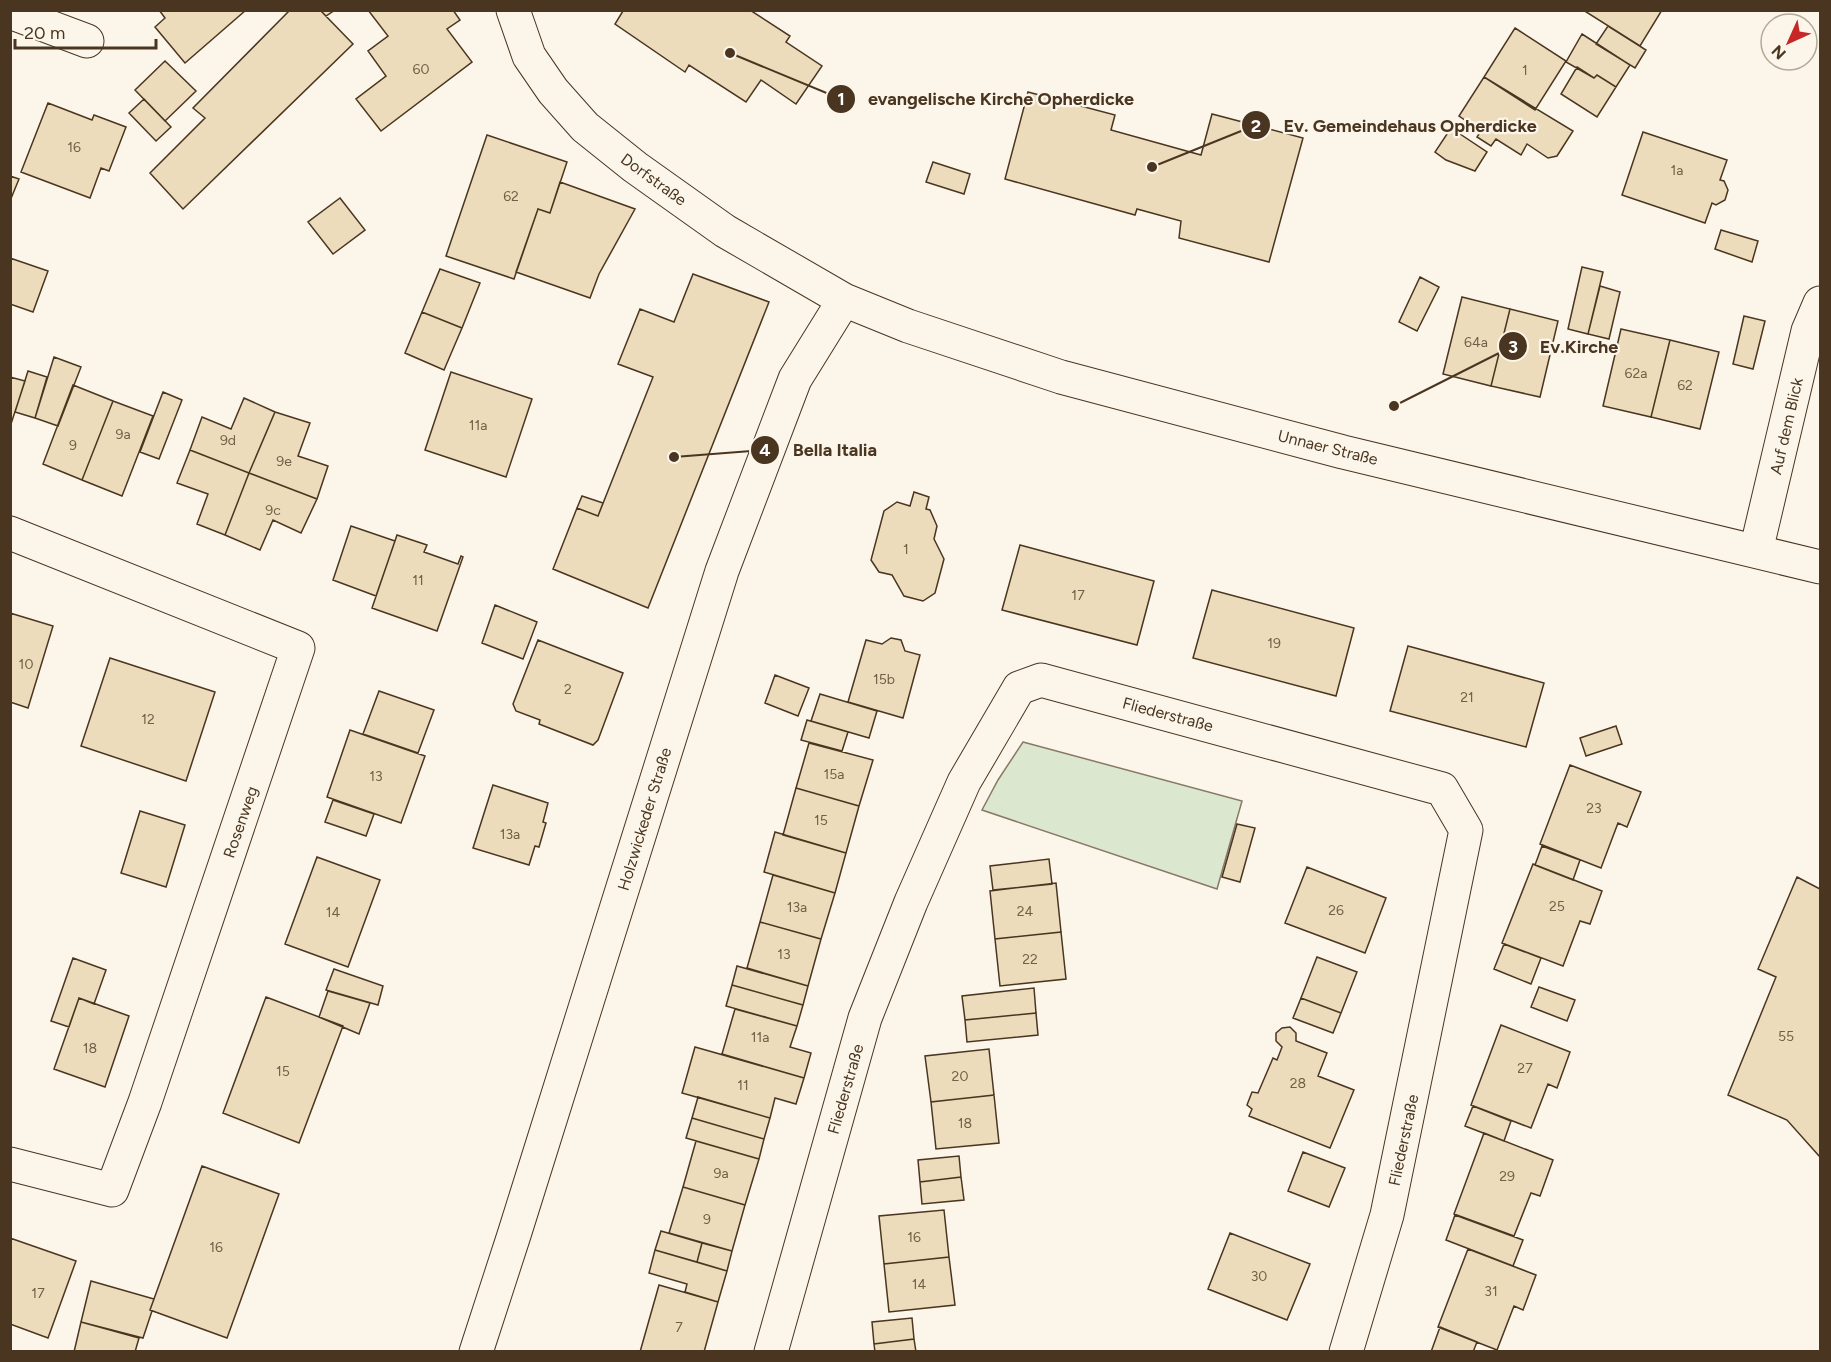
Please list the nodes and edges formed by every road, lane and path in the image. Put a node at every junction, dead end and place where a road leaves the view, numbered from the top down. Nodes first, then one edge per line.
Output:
1 (513, 10) edge
2 (10, 12) edge
3 (87, 41) dead end
4 (844, 300) junction
5 (1821, 303) edge
6 (10, 533) edge
7 (1756, 551) junction
8 (1821, 567) edge
9 (10, 1164) edge
10 (476, 1352) edge
11 (771, 1352) edge
12 (1346, 1352) edge

1 - 4 street, Dorfstraße
2 - 3 street
4 - 7 street, Unnaer Straße
4 - 10 street, Holzwickeder Straße
5 - 7 street, Auf dem Blick
6 - 9 street, Rosenweg
7 - 8 street, Unnaer Straße
11 - 12 street, Fliederstraße

